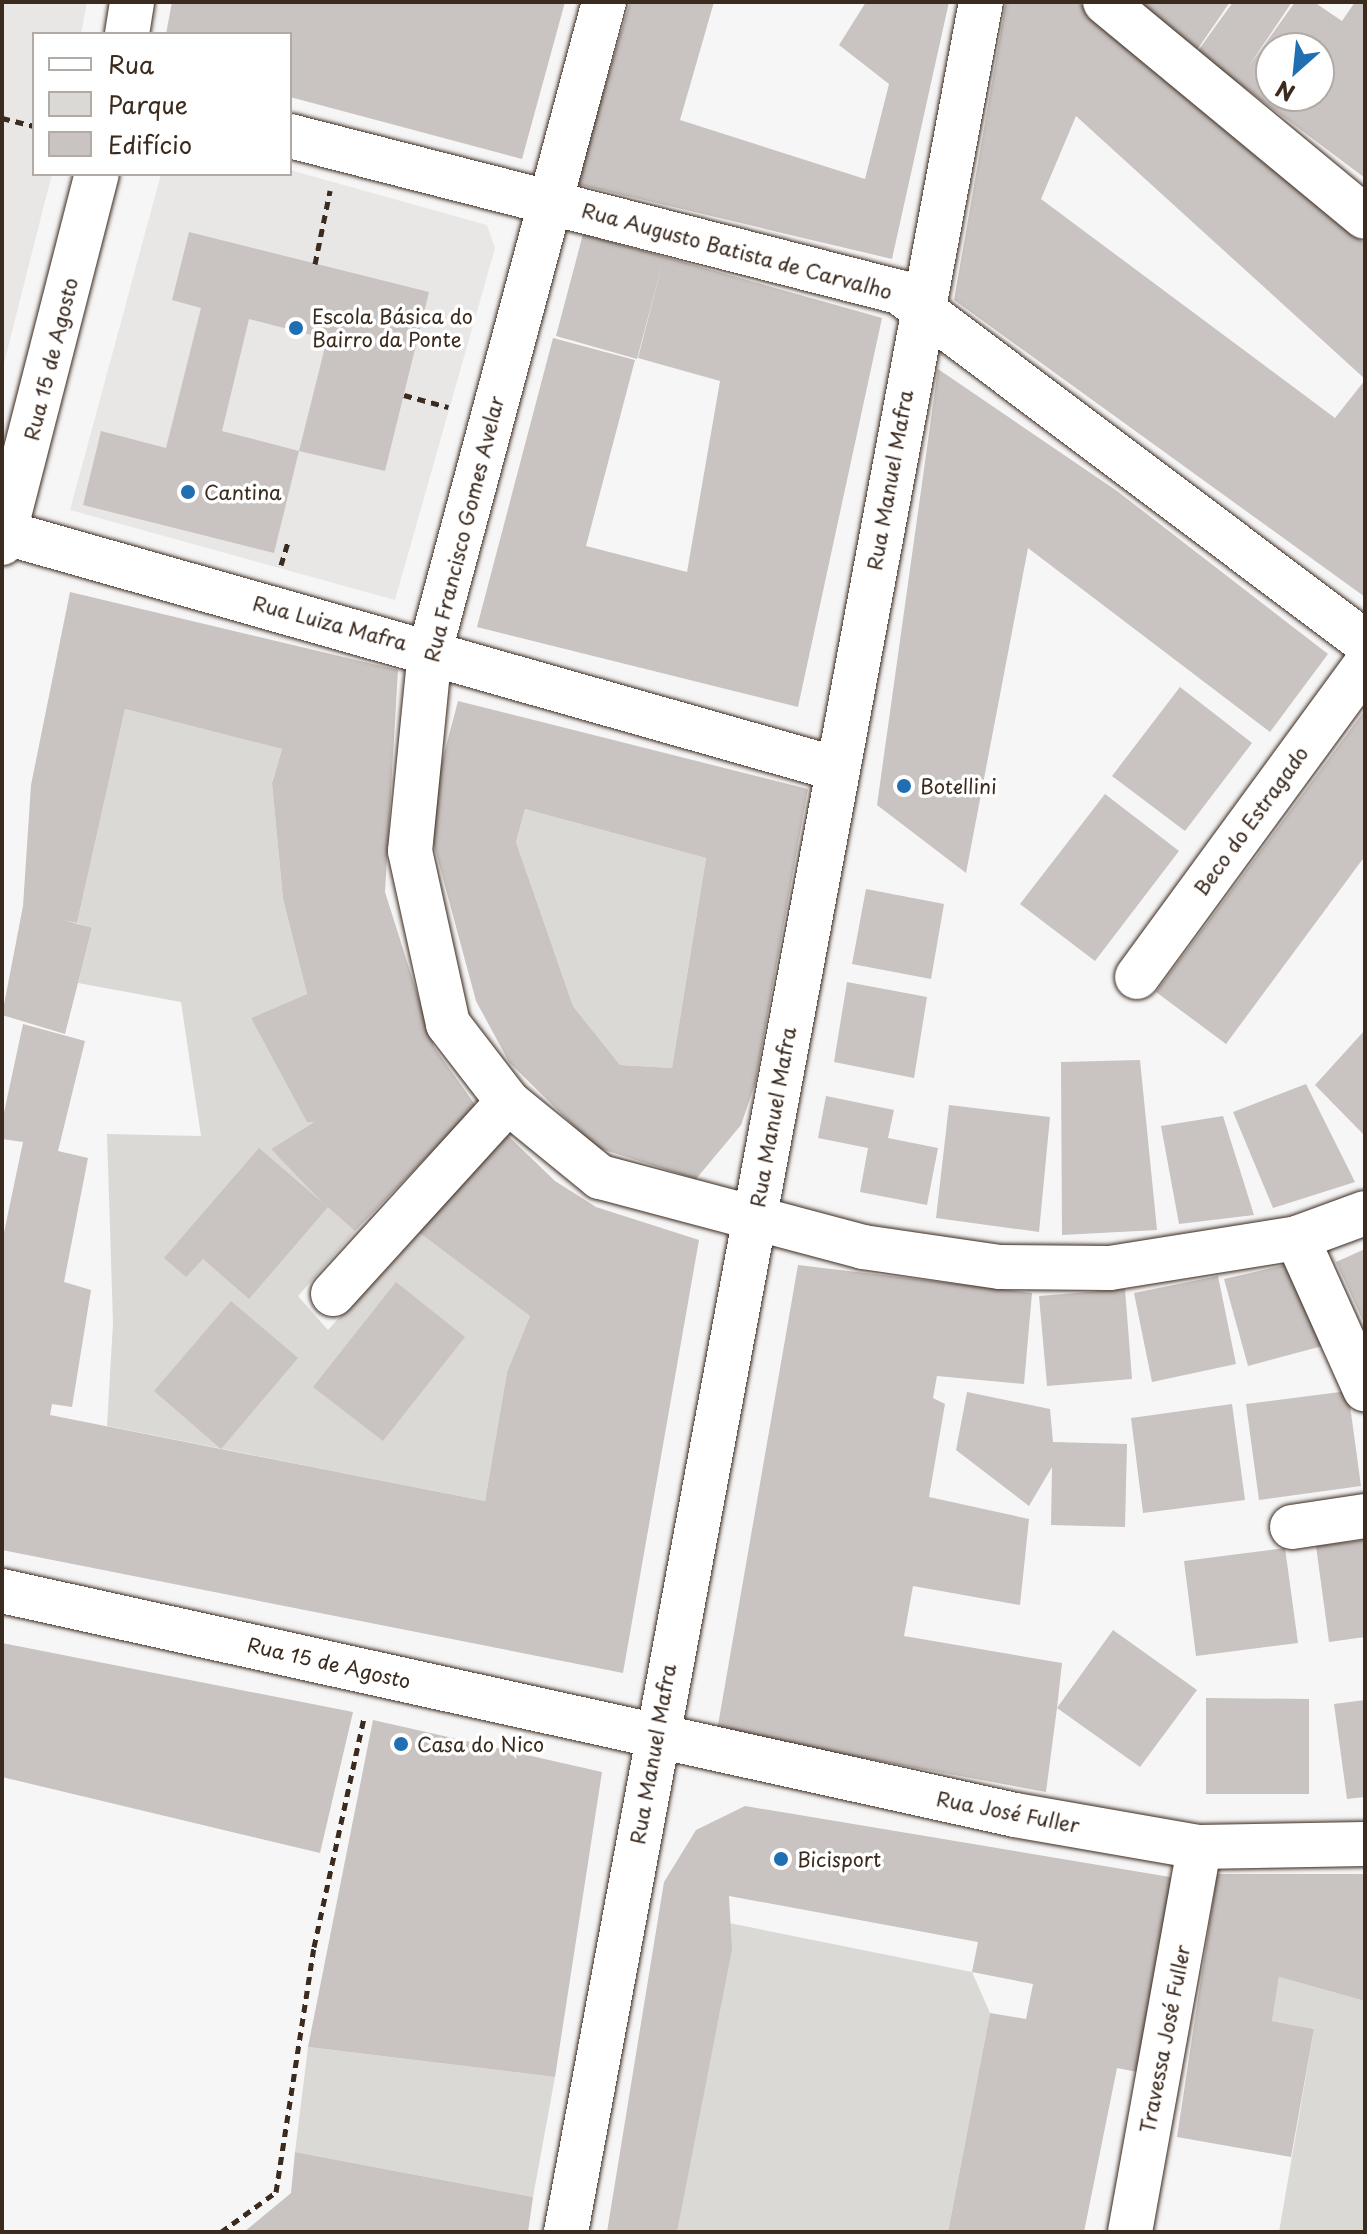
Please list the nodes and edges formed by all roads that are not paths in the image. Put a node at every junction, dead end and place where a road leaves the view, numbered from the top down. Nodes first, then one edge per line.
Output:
1 (132, 2) edge
2 (604, 2) edge
3 (981, 2) edge
4 (1105, 2) edge
5 (127, 32) edge
6 (292, 137) edge
7 (96, 176) edge
8 (547, 202) junction
9 (1365, 217) edge
10 (921, 307) junction
11 (4, 538) edge
12 (1365, 642) edge
13 (430, 651) junction
14 (1365, 666) edge
15 (837, 769) junction
16 (1137, 977) dead end
17 (508, 1102) junction
18 (1365, 1213) edge
19 (754, 1219) junction
20 (1297, 1238) junction
21 (333, 1294) dead end
22 (1365, 1389) edge
23 (1365, 1516) edge
24 (1292, 1527) dead end
25 (2, 1591) edge
26 (655, 1739) junction
27 (1365, 1844) edge
28 (1199, 1847) junction
29 (566, 2232) edge
30 (1130, 2232) edge

1 - 5 street
2 - 8 street, Rua Francisco Gomes Avelar
3 - 10 street, Rua Manuel Mafra
4 - 9 street
6 - 8 street, Rua Augusto Batista de Carvalho
7 - 11 street, Rua 15 de Agosto
8 - 10 street, Rua Augusto Batista de Carvalho
8 - 13 street, Rua Francisco Gomes Avelar
10 - 12 street, Rua Augusto Batista de Carvalho
10 - 15 street, Rua Manuel Mafra
11 - 13 street, Rua Luiza Mafra
13 - 15 street, Rua Luiza Mafra
13 - 17 street, Rua Francisco Gomes Avelar
14 - 16 street, Beco do Estragado
15 - 19 street, Rua Manuel Mafra
17 - 19 street, Rua Francisco Gomes Avelar
17 - 21 street
18 - 20 street, Rua Francisco Gomes Avelar
19 - 20 street, Rua Francisco Gomes Avelar
19 - 26 street, Rua Manuel Mafra
20 - 22 street
23 - 24 street
25 - 26 street, Rua 15 de Agosto
26 - 28 street, Rua José Fuller
26 - 29 street, Rua Manuel Mafra
27 - 28 street, Rua José Fuller
28 - 30 street, Travessa José Fuller

